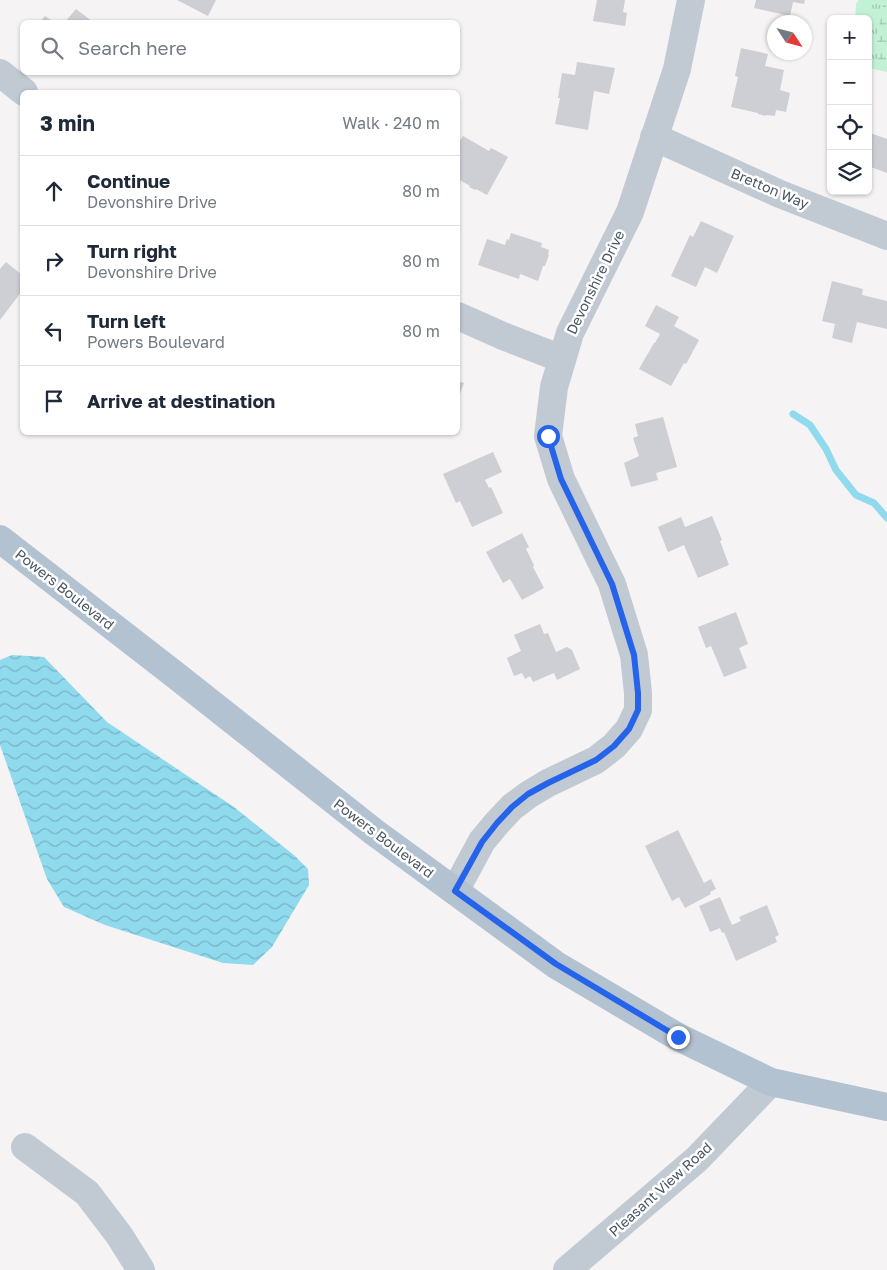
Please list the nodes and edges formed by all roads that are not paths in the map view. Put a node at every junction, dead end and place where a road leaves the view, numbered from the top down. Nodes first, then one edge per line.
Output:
1 (691, 0) edge
2 (0, 73) edge
3 (21, 90) edge
4 (654, 137) junction
5 (887, 236) edge
6 (460, 317) edge
7 (562, 360) junction
8 (0, 539) edge
9 (455, 891) junction
10 (771, 1082) junction
11 (887, 1107) edge
12 (25, 1147) dead end
13 (141, 1270) edge
14 (569, 1270) edge

1 - 4 street, Devonshire Drive
2 - 3 street
4 - 5 street, Bretton Way
4 - 7 street, Devonshire Drive
6 - 7 street
7 - 9 street, Devonshire Drive
8 - 9 main road, Powers Boulevard
9 - 10 main road, Powers Boulevard
10 - 11 main road, Powers Boulevard
10 - 14 street, Pleasant View Road
12 - 13 street

